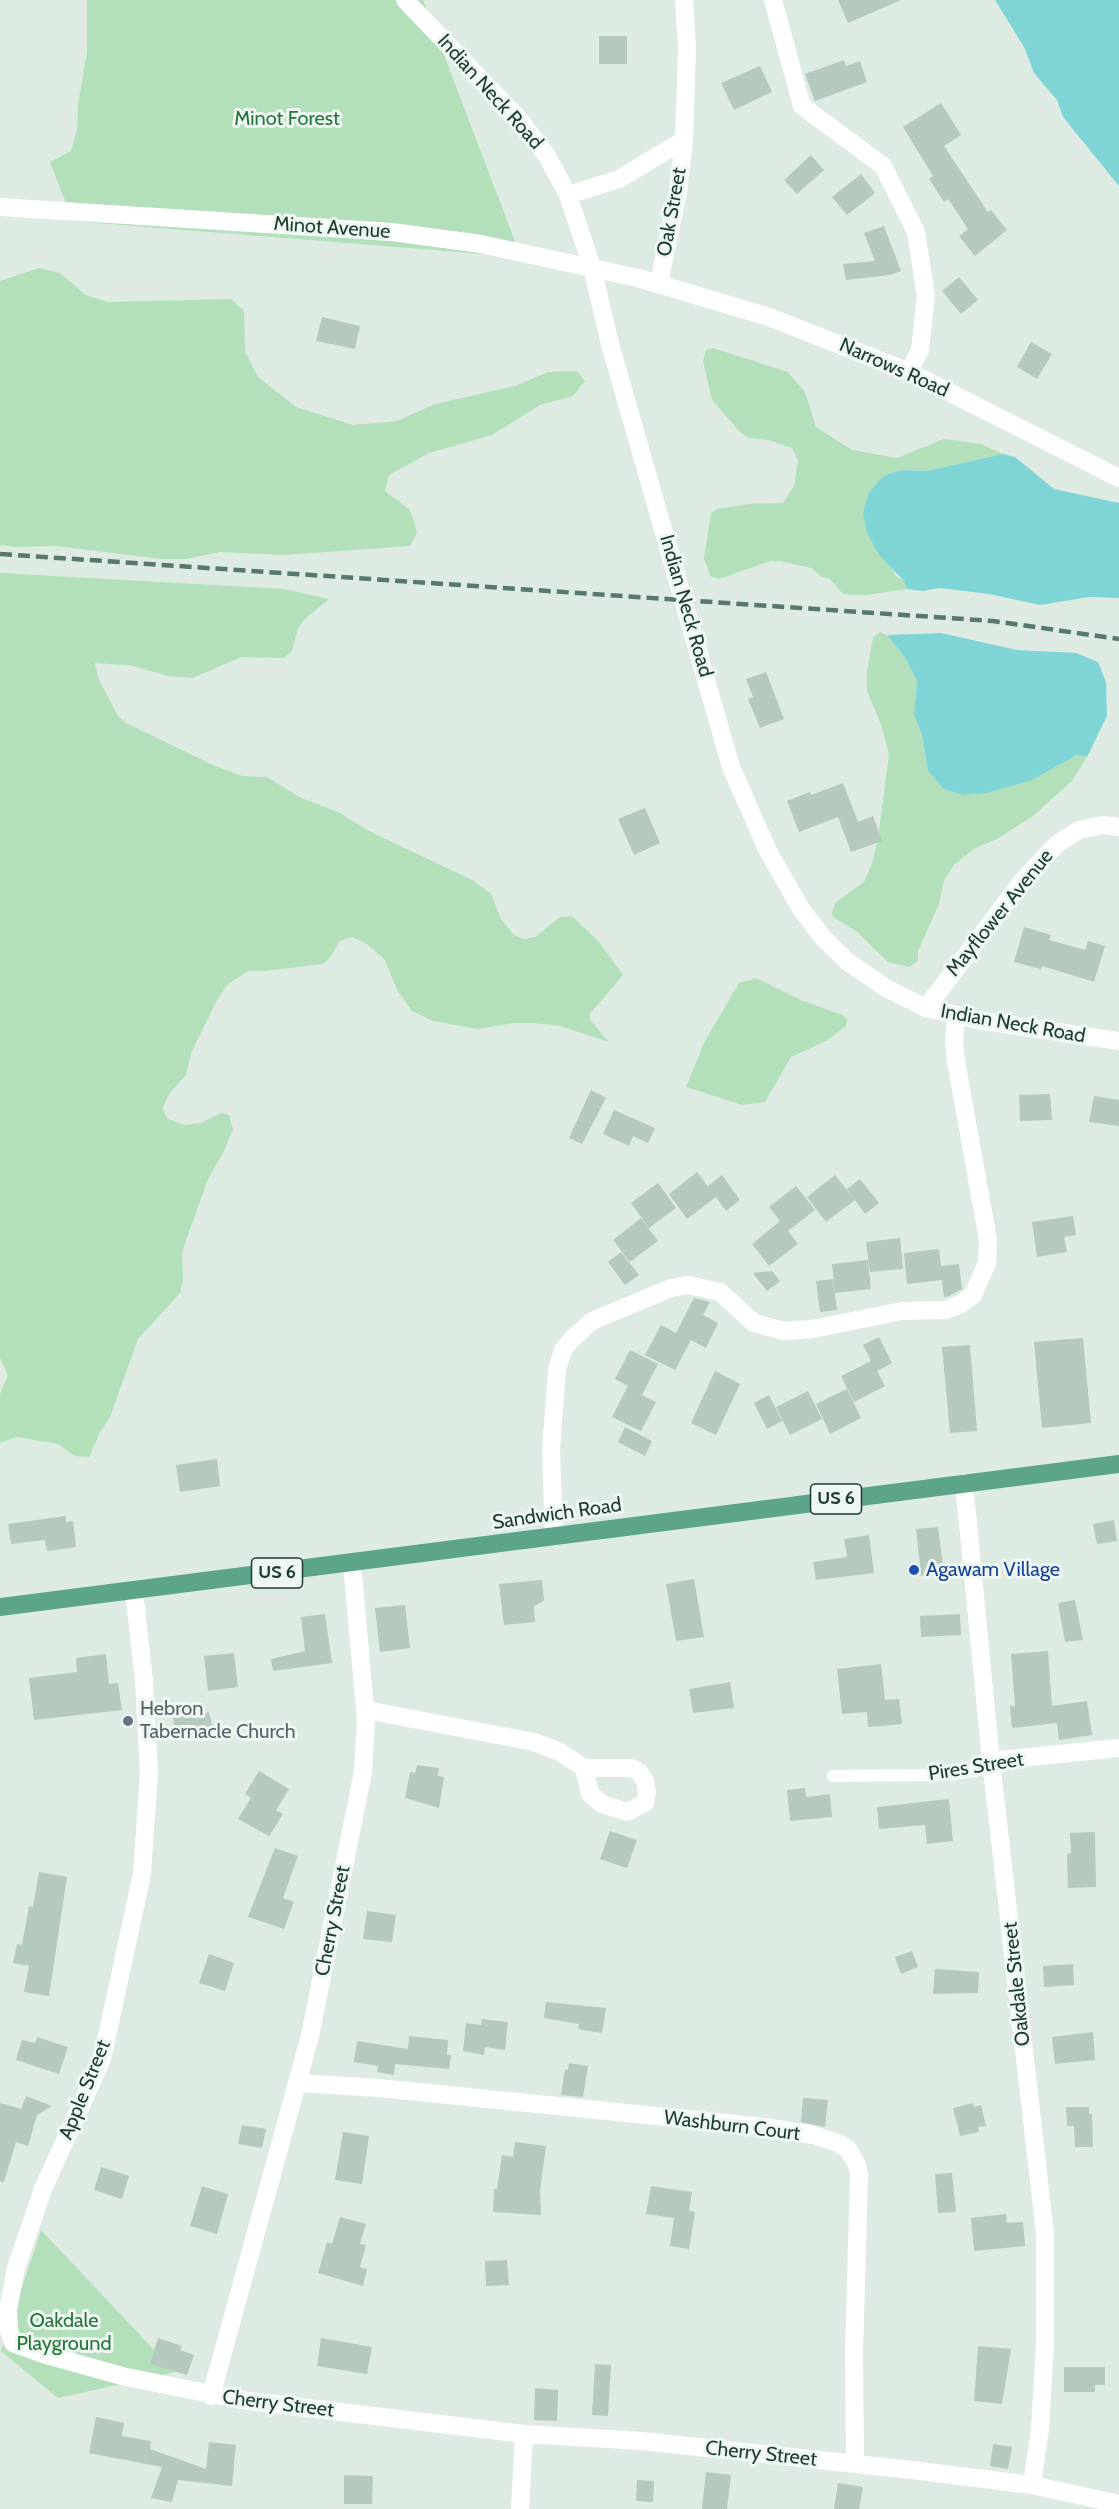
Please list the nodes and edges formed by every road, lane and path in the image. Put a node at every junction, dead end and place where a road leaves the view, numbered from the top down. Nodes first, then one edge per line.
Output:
1 (405, 0) edge
2 (684, 0) edge
3 (772, 0) edge
4 (684, 140) junction
5 (568, 195) junction
6 (0, 207) edge
7 (592, 267) junction
8 (659, 283) junction
9 (909, 372) junction
10 (1119, 478) edge
11 (1119, 827) edge
12 (926, 1008) junction
13 (956, 1016) junction
14 (1119, 1041) edge
15 (1119, 1464) edge
16 (964, 1483) junction
17 (554, 1537) junction
18 (352, 1563) junction
19 (134, 1591) junction
20 (0, 1607) edge
21 (366, 1710) junction
22 (1119, 1748) edge
23 (992, 1761) junction
24 (584, 1768) dead end
25 (833, 1776) dead end
26 (298, 2083) junction
27 (211, 2396) junction
28 (524, 2434) junction
29 (855, 2464) junction
30 (1032, 2485) junction
31 (1117, 2505) edge
32 (520, 2509) edge

1 - 5 street, Indian Neck Road
2 - 4 street, Oak Street
3 - 9 street
4 - 5 street, Oak Street
4 - 8 street, Oak Street
5 - 7 street, Indian Neck Road
6 - 7 street, Minot Avenue
7 - 8 street, Minot Avenue
7 - 12 street, Indian Neck Road
8 - 9 street, Narrows Road
9 - 10 street, Narrows Road
11 - 12 street, Mayflower Avenue
12 - 13 street, Indian Neck Road
13 - 14 street, Indian Neck Road
13 - 17 street
15 - 16 main road, Sandwich Road / US 6
16 - 17 main road, Sandwich Road / US 6
16 - 23 street, Oakdale Street
17 - 18 main road, Sandwich Road / US 6
18 - 19 main road, Sandwich Road / US 6
18 - 21 street, Cherry Street
19 - 20 main road, Sandwich Road / US 6
19 - 27 street, Apple Street
21 - 24 street
21 - 26 street, Cherry Street
22 - 23 street, Pires Street
23 - 25 lane, Pires Street
23 - 30 street, Oakdale Street
26 - 27 street, Cherry Street
26 - 29 street, Washburn Court
27 - 28 street, Cherry Street
28 - 29 street, Cherry Street
28 - 32 street
29 - 30 street, Cherry Street
30 - 31 street, Cherry Street

